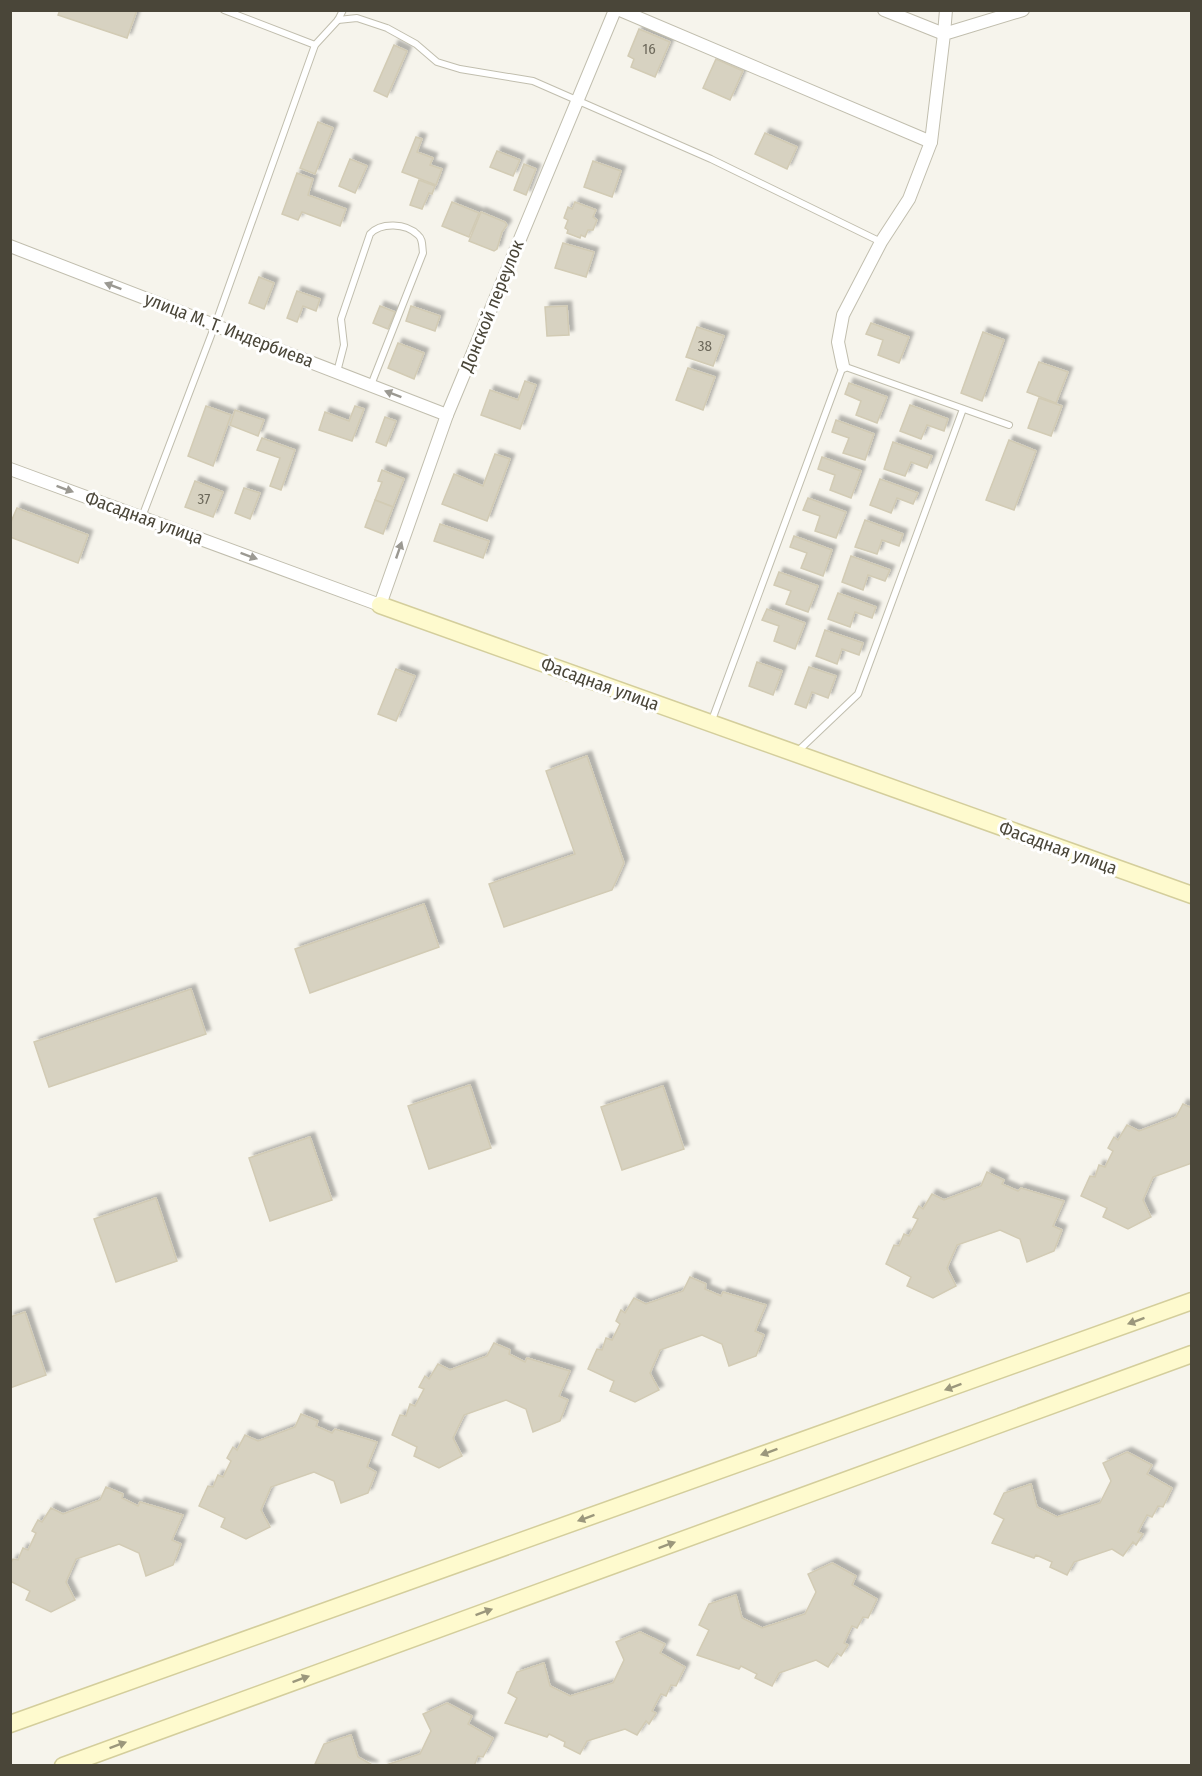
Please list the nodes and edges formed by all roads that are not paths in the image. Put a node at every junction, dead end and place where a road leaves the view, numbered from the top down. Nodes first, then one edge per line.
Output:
1 (224, 10) edge
2 (343, 10) edge
3 (618, 10) edge
4 (884, 10) edge
5 (946, 10) edge
6 (1023, 10) edge
7 (338, 20) junction
8 (944, 34) junction
9 (315, 45) junction
10 (577, 101) junction
11 (931, 142) junction
12 (881, 242) junction
13 (10, 246) edge
14 (215, 325) junction
15 (843, 366) junction
16 (336, 372) junction
17 (371, 386) junction
18 (963, 409) junction
19 (447, 415) junction
20 (1009, 425) dead end
21 (10, 469) edge
22 (142, 517) junction
23 (380, 605) junction
24 (710, 724) junction
25 (795, 754) junction
26 (1191, 895) edge
27 (1191, 1301) edge
28 (1191, 1354) edge
29 (10, 1724) edge
30 (63, 1766) edge

1 - 9 lane
2 - 7 lane
3 - 10 street, Донской переулок
3 - 11 street
4 - 8 street
5 - 8 street
6 - 8 street
7 - 9 lane
7 - 10 lane
8 - 11 street
9 - 14 lane
10 - 12 lane
10 - 19 street, Донской переулок
11 - 12 street
12 - 15 street
14 -> 13 street, улица М. Т. Индербиева
14 - 16 street, улица М. Т. Индербиева
14 - 22 lane
15 - 18 lane
15 - 24 lane
16 - 17 street, улица М. Т. Индербиева
16 - 17 lane
19 -> 17 street, улица М. Т. Индербиева
18 - 20 lane
18 - 25 lane
23 -> 19 street, Донской переулок
21 -> 22 street, Фасадная улица
22 -> 23 street, Фасадная улица
23 - 24 main road, Фасадная улица
24 - 25 main road, Фасадная улица
25 - 26 main road, Фасадная улица
27 -> 29 main road
30 -> 28 main road

